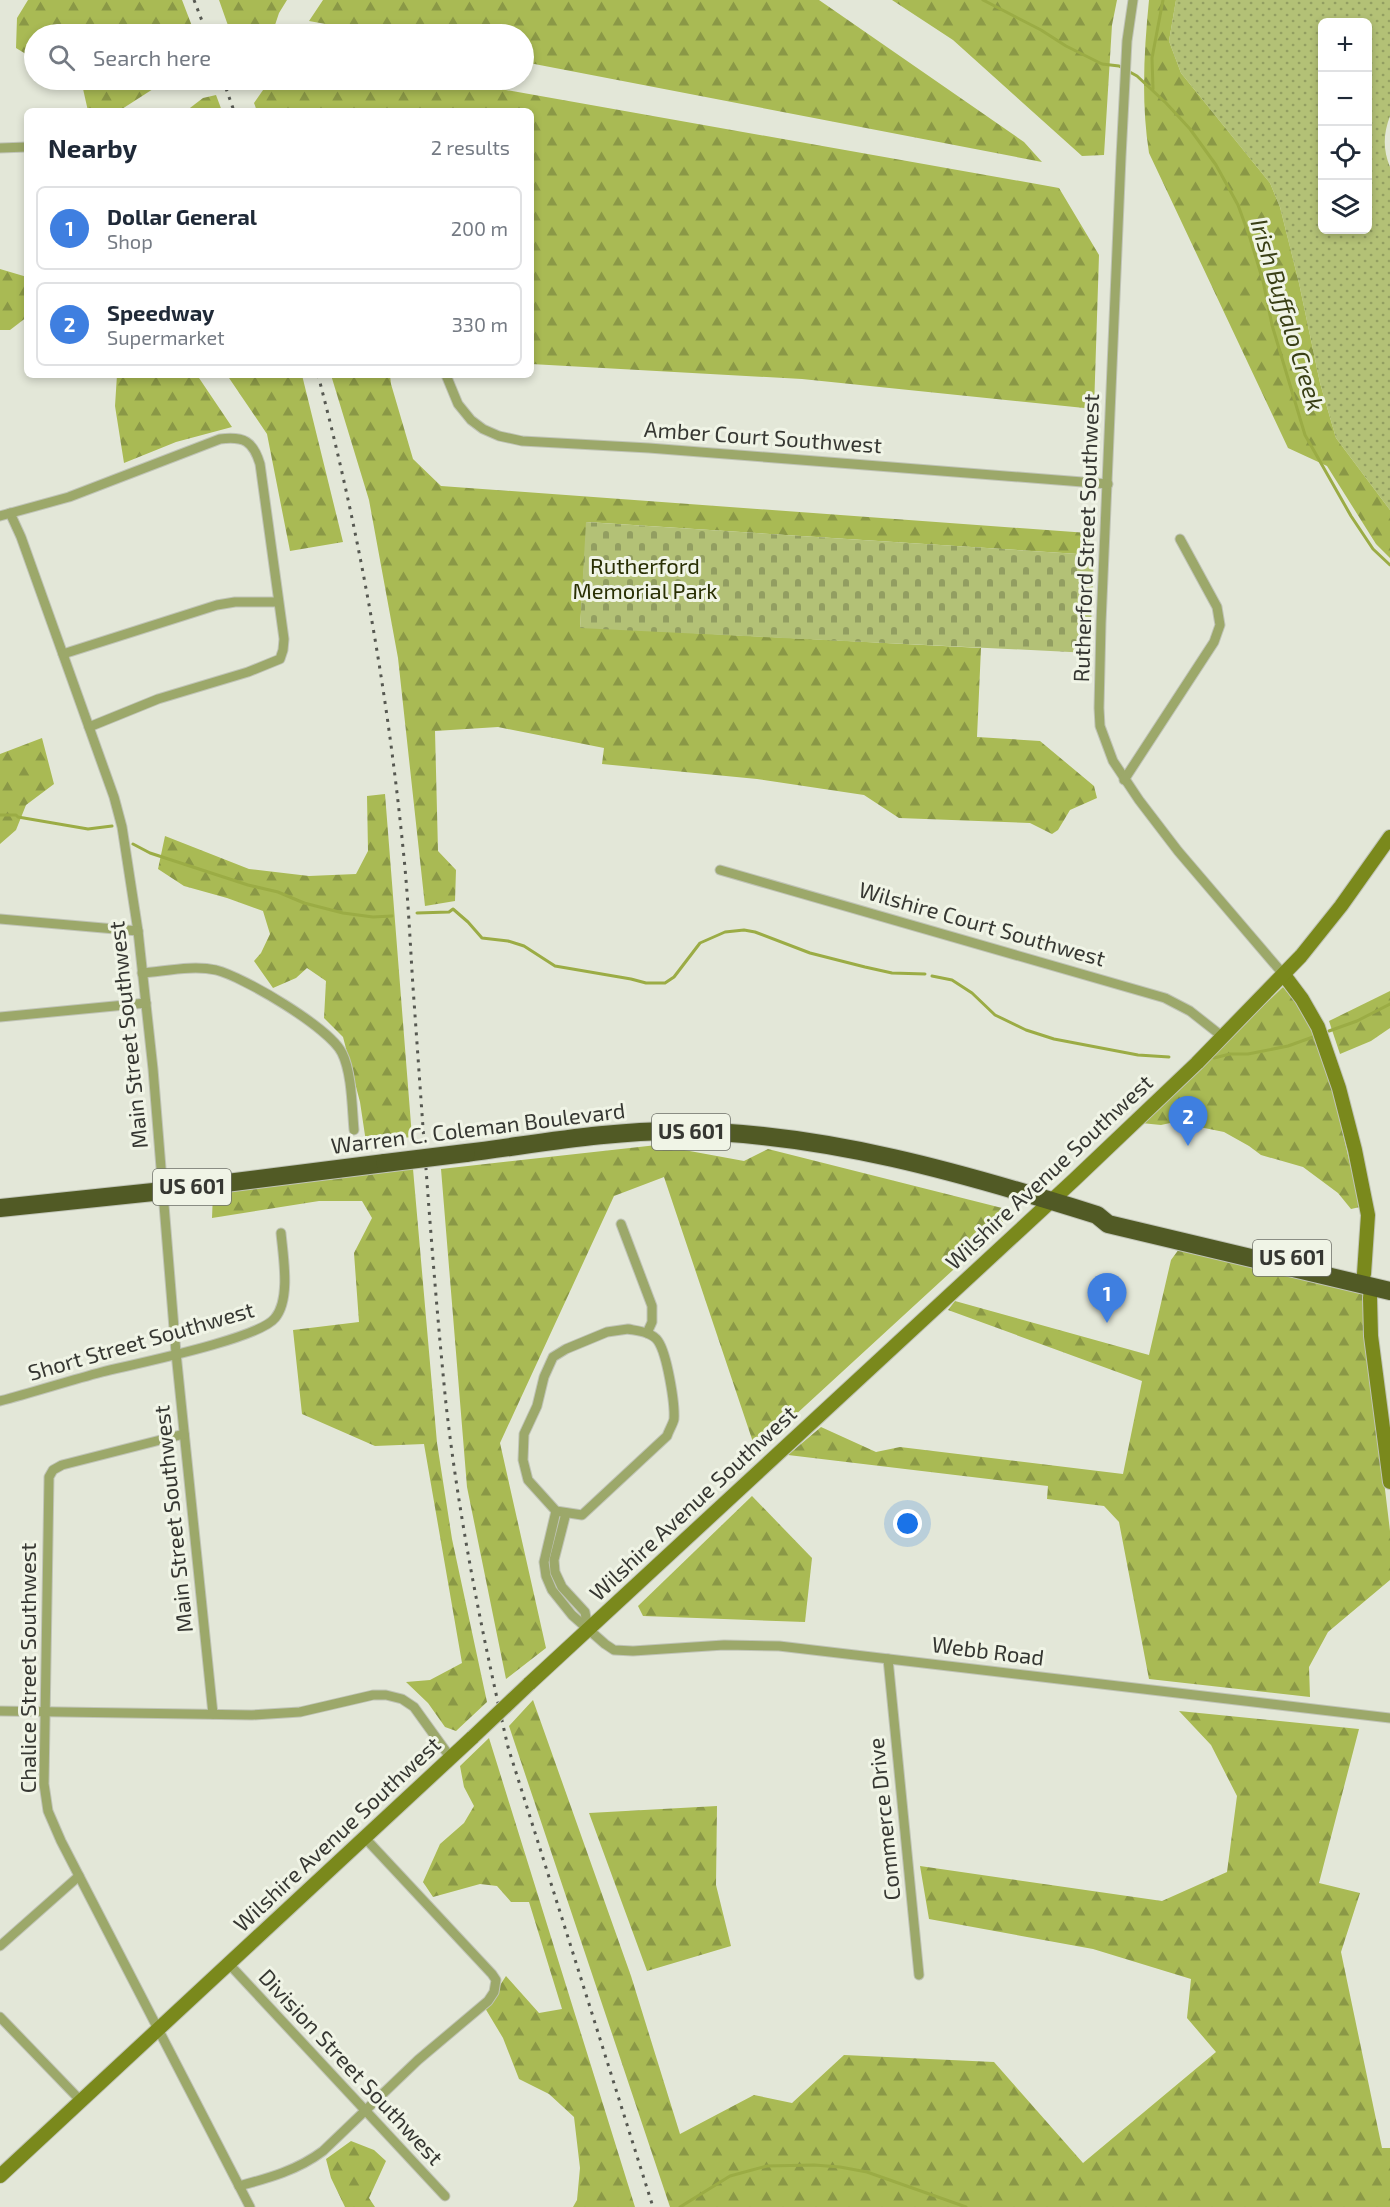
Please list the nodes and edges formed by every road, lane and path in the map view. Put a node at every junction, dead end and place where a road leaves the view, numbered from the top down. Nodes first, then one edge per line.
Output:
1 (1133, 0) edge
2 (24, 147) edge
3 (0, 148) edge
4 (447, 378) edge
5 (1108, 484) junction
6 (10, 513) junction
7 (0, 516) edge
8 (1180, 539) dead end
9 (278, 602) junction
10 (63, 654) junction
11 (89, 727) junction
12 (1124, 780) junction
13 (1390, 837) edge
14 (720, 870) dead end
15 (0, 919) edge
16 (138, 931) junction
17 (142, 973) junction
18 (1284, 975) junction
19 (146, 1003) junction
20 (0, 1017) edge
21 (1223, 1037) junction
22 (354, 1130) dead end
23 (163, 1191) junction
24 (1052, 1201) junction
25 (0, 1208) edge
26 (621, 1224) dead end
27 (281, 1233) dead end
28 (1368, 1281) junction
29 (1390, 1281) edge
30 (1390, 1291) edge
31 (647, 1333) junction
32 (176, 1353) junction
33 (0, 1401) edge
34 (184, 1434) junction
35 (1390, 1482) edge
36 (556, 1511) junction
37 (566, 1513) junction
38 (588, 1629) junction
39 (888, 1659) junction
40 (0, 1711) edge
41 (45, 1711) junction
42 (213, 1714) junction
43 (1390, 1718) edge
44 (450, 1757) junction
45 (365, 1838) junction
46 (79, 1876) junction
47 (0, 1946) edge
48 (229, 1964) junction
49 (919, 1975) dead end
50 (0, 2017) edge
51 (159, 2029) junction
52 (81, 2101) junction
53 (365, 2110) junction
54 (0, 2176) edge
55 (239, 2186) junction
56 (445, 2196) dead end
57 (250, 2207) edge

1 - 5 street, Rutherford Street Southwest
2 - 3 street
4 - 5 street, Amber Court Southwest
5 - 12 street, Rutherford Street Southwest
6 - 7 street
6 - 9 street
6 - 10 street, Main Street Southwest
8 - 12 street
9 - 10 street
9 - 11 street
10 - 11 street, Main Street Southwest
11 - 16 street, Main Street Southwest
12 - 18 street, Rutherford Street Southwest
13 - 18 street, Wilshire Avenue Southwest
14 - 21 street, Wilshire Court Southwest
15 - 16 street
16 - 17 street, Main Street Southwest
17 - 19 street, Main Street Southwest
17 - 22 street
18 - 21 street, Wilshire Avenue Southwest
18 - 28 street
19 - 20 street
19 - 23 street, Main Street Southwest
21 - 24 street, Wilshire Avenue Southwest
23 - 24 highway, Warren C. Coleman Boulevard / US 601, bridge
23 - 25 highway, Warren C. Coleman Boulevard / US 601
23 - 32 street, Main Street Southwest
24 - 28 highway, Warren C. Coleman Boulevard / US 601
24 - 38 street, Wilshire Avenue Southwest
26 - 31 street
27 - 32 street, Short Street Southwest
28 - 29 highway, Warren C. Coleman Boulevard / US 601
28 - 30 highway, Warren C. Coleman Boulevard / US 601
28 - 35 street
31 - 36 street
31 - 37 street
32 - 33 street, Short Street Southwest
32 - 34 street, Main Street Southwest
34 - 41 street, Chalice Street Southwest
34 - 42 street, Main Street Southwest
36 - 37 street
36 - 38 street, Webb Road
37 - 38 street
38 - 39 street, Webb Road
38 - 44 street, Wilshire Avenue Southwest, bridge
39 - 43 street, Webb Road
39 - 49 street, Commerce Drive
40 - 41 street
41 - 42 street
41 - 46 street, Chalice Street Southwest
42 - 44 street
44 - 45 street, Wilshire Avenue Southwest
45 - 48 street, Wilshire Avenue Southwest
45 - 53 street
46 - 47 street
46 - 51 street, Chalice Street Southwest
48 - 51 street, Wilshire Avenue Southwest
48 - 53 street, Division Street Southwest
50 - 52 street
51 - 52 street, Wilshire Avenue Southwest
51 - 55 street, Chalice Street Southwest
52 - 54 street, Wilshire Avenue Southwest
53 - 55 street
53 - 56 street, Division Street Southwest
55 - 57 street, Chalice Street Southwest

